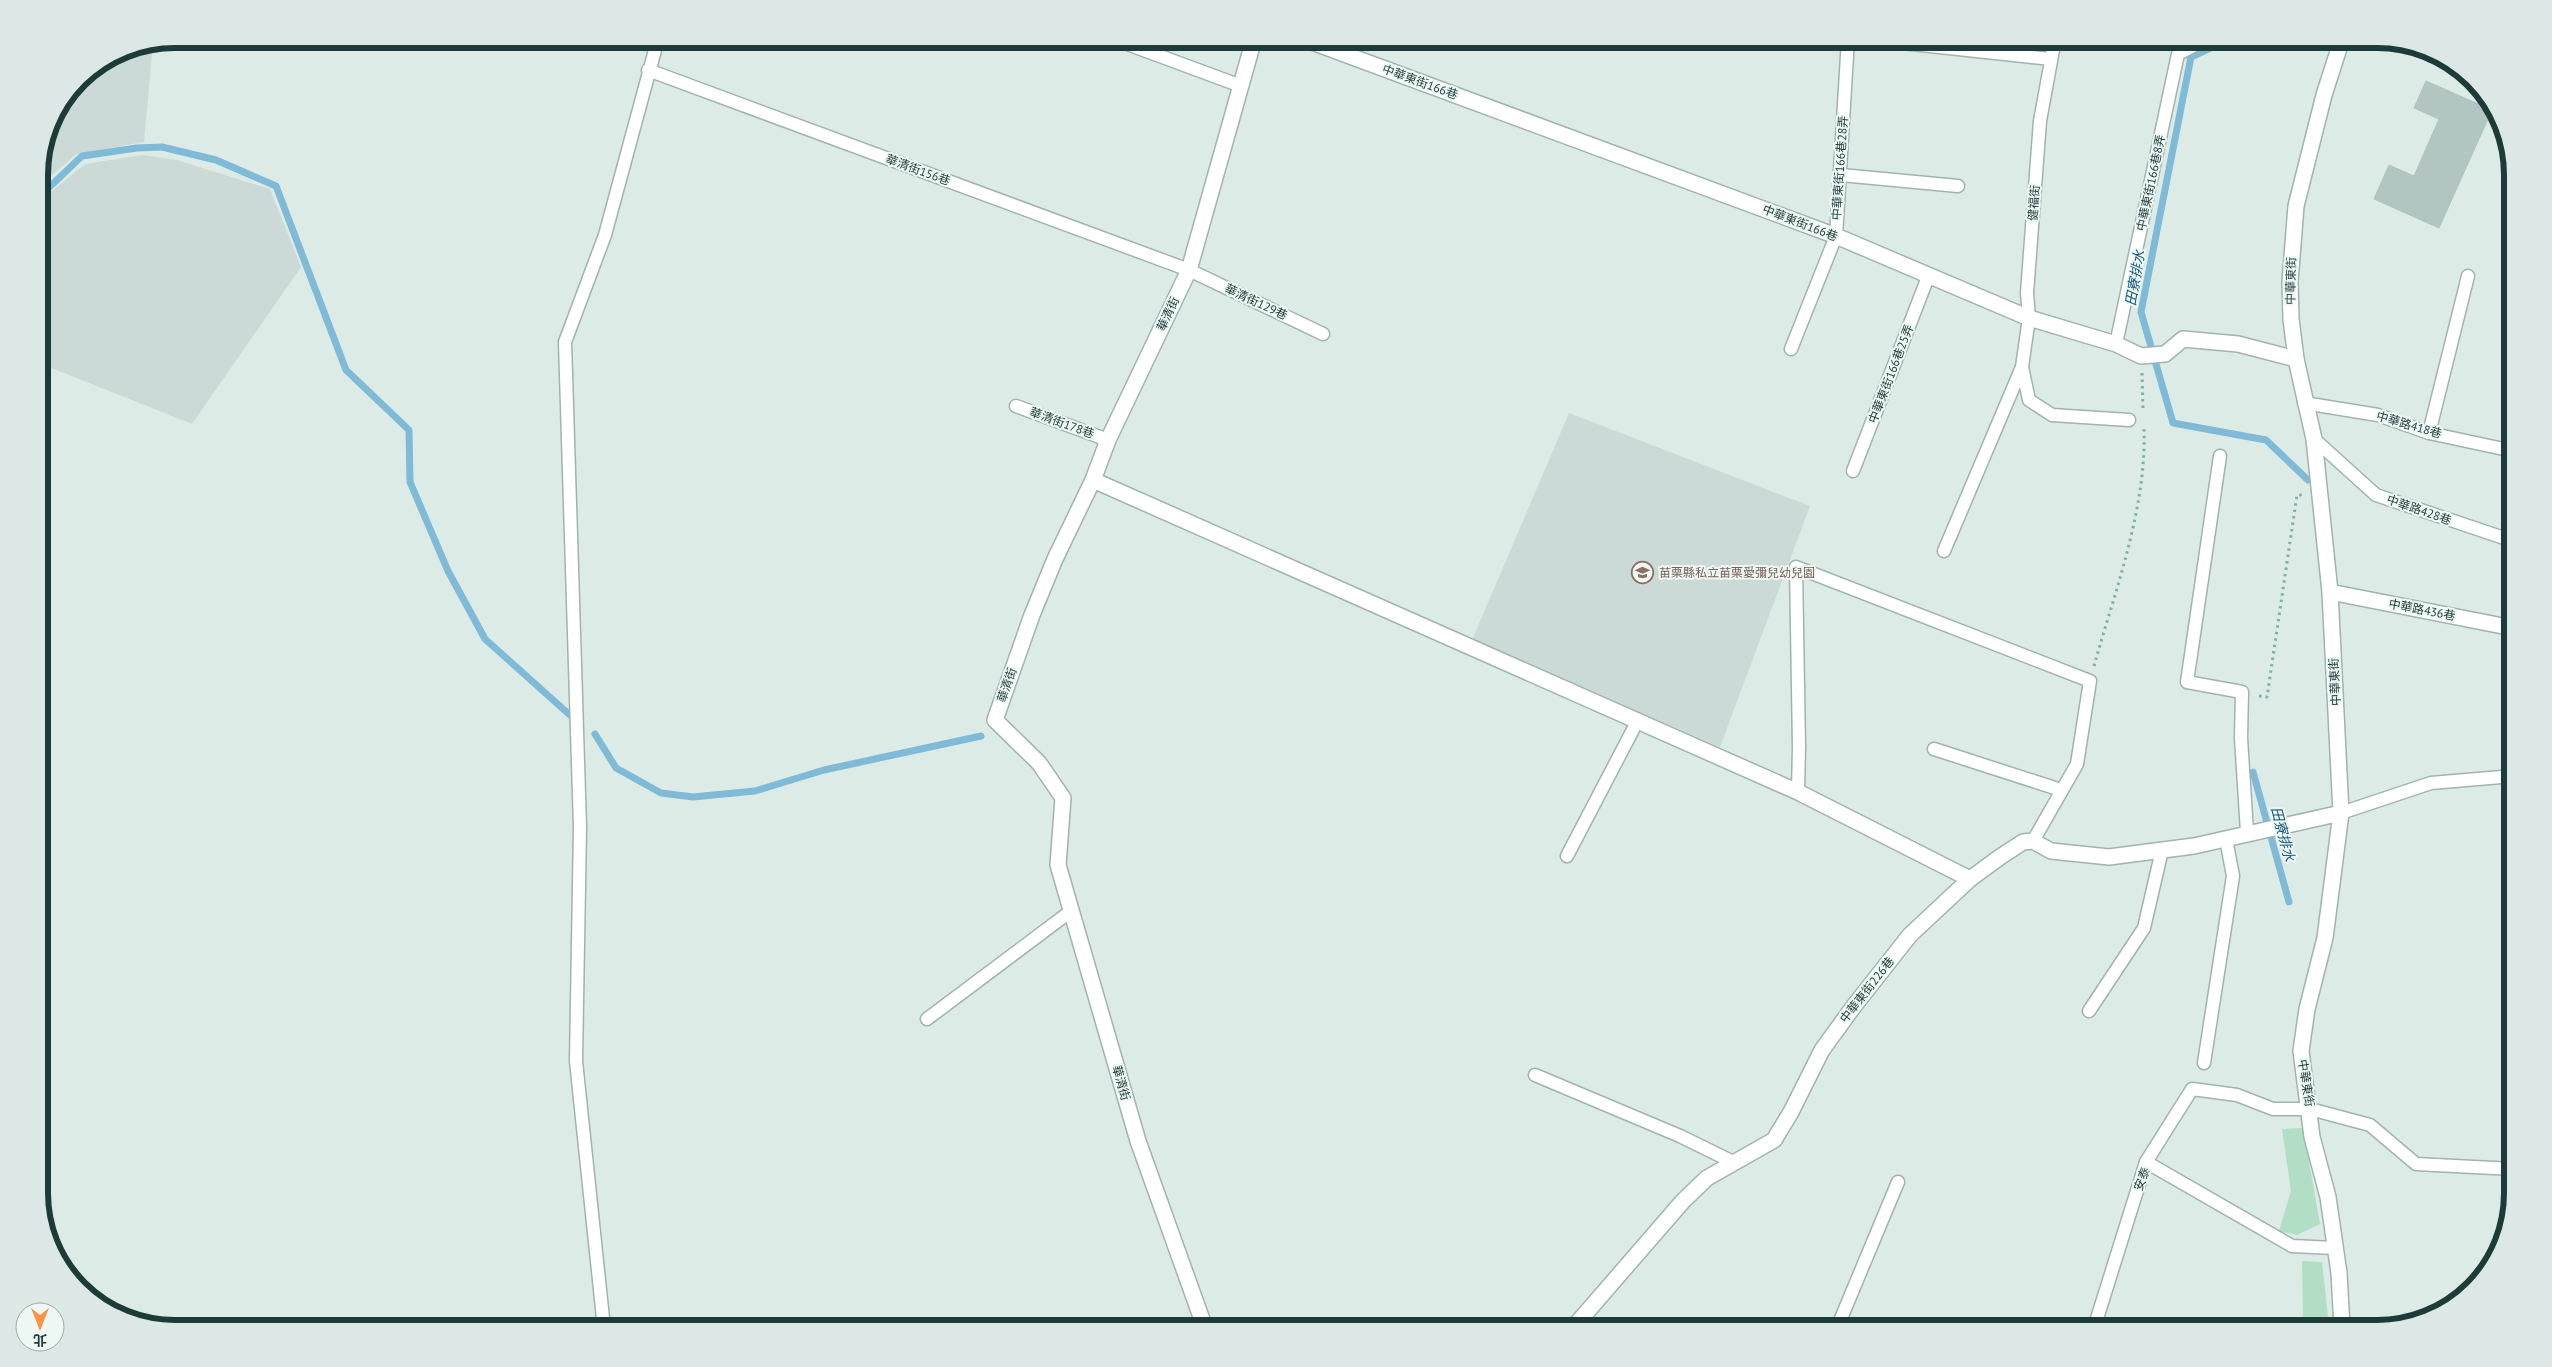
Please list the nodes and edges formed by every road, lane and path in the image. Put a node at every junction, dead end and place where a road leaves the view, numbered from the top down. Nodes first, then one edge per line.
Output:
1 (1327, 47) edge
2 (1848, 47) edge
3 (1941, 47) edge
4 (2053, 47) edge
5 (2191, 47) edge
6 (2339, 47) edge
7 (655, 48) edge
8 (1137, 48) edge
9 (1252, 48) edge
10 (2050, 59) junction
11 (648, 70) junction
12 (1241, 86) junction
13 (1841, 175) junction
14 (1958, 186) dead end
15 (1836, 236) junction
16 (1189, 270) junction
17 (2468, 276) dead end
18 (1928, 277) junction
19 (2029, 318) junction
20 (1323, 334) dead end
21 (2116, 344) junction
22 (1791, 349) dead end
23 (2141, 356) junction
24 (2296, 359) junction
25 (2022, 367) junction
26 (2304, 403) junction
27 (1016, 406) dead end
28 (2144, 414) dead end
29 (2129, 420) dead end
30 (2144, 424) dead end
31 (2429, 433) junction
32 (2314, 439) junction
33 (1108, 440) junction
34 (2504, 449) edge
35 (2220, 456) dead end
36 (1853, 471) dead end
37 (1093, 480) junction
38 (2297, 495) dead end
39 (2504, 538) edge
40 (1944, 551) dead end
41 (2330, 592) junction
42 (2504, 626) edge
43 (2090, 681) junction
44 (2242, 692) junction
45 (1637, 722) junction
46 (1934, 749) dead end
47 (2504, 777) edge
48 (2062, 790) junction
49 (1798, 792) junction
50 (2342, 813) junction
51 (2251, 831) junction
52 (2226, 839) junction
53 (2033, 841) junction
54 (2162, 850) junction
55 (1567, 856) dead end
56 (1970, 879) junction
57 (1071, 911) junction
58 (2088, 1011) dead end
59 (927, 1020) dead end
60 (2204, 1063) dead end
61 (1535, 1075) dead end
62 (2310, 1109) junction
63 (2146, 1162) junction
64 (1735, 1163) junction
65 (2504, 1169) edge
66 (1898, 1182) dead end
67 (2334, 1248) junction
68 (603, 1320) edge
69 (1202, 1320) edge
70 (1580, 1320) edge
71 (1840, 1320) edge
72 (2096, 1320) edge
73 (2342, 1320) edge

1 - 15 street, 中華東街166巷
2 - 13 lane, 中華東街166巷28弄
3 - 10 lane
4 - 10 lane, 健福街
5 - 21 lane, 中華東街166巷8弄
6 - 24 street, 中華東街
7 - 11 lane
8 - 12 lane
9 - 12 street, 華清街
10 - 19 lane, 健福街
11 - 16 lane, 華清街156巷
11 - 68 lane
12 - 16 street, 華清街
13 - 14 lane
13 - 15 lane, 中華東街166巷28弄
15 - 18 street, 中華東街166巷
15 - 22 lane, 中華東街166巷28弄
16 - 20 lane, 華清街129巷
16 - 33 street, 華清街
17 - 31 lane
18 - 19 street, 中華東街166巷
18 - 36 lane, 中華東街166巷25弄
19 - 21 street, 中華東街166巷
19 - 25 lane, 健福街
21 - 23 street, 中華東街166巷
23 - 24 street
23 - 28 path
24 - 26 street, 中華東街
25 - 29 lane, 健福街
25 - 40 lane, 健福街
26 - 31 lane, 中華路418巷
26 - 32 street, 中華東街
27 - 33 lane, 華清街178巷
30 - 43 path
31 - 34 lane, 中華路418巷
32 - 39 lane, 中華路428巷
32 - 41 street, 中華東街
33 - 37 street, 華清街
35 - 44 lane
37 - 45 street
37 - 57 street, 華清街
38 - 44 path
41 - 42 street, 中華路436巷
41 - 50 street, 中華東街
43 - 48 lane
43 - 49 lane
44 - 51 lane
45 - 49 street
45 - 55 lane
46 - 48 lane
47 - 50 lane
48 - 53 lane
49 - 56 street
50 - 51 street
50 - 62 street, 中華東街
51 - 52 street
52 - 54 street
52 - 60 lane
53 - 54 street
53 - 56 street, 中華東街226巷
54 - 58 lane
56 - 64 street, 中華東街226巷
57 - 59 lane
57 - 69 street, 華清街
61 - 64 lane
62 - 63 lane
62 - 65 lane
62 - 67 street, 中華東街
63 - 67 lane, 安泰
63 - 72 lane, 安泰
64 - 70 street, 中華東街226巷
66 - 71 lane
67 - 73 street, 中華東街

